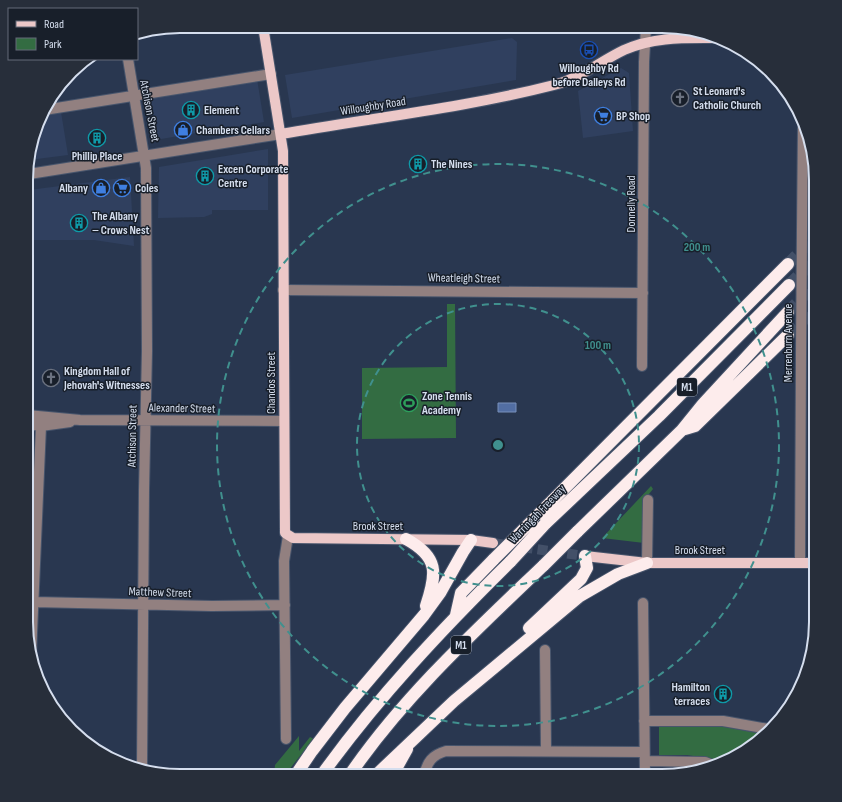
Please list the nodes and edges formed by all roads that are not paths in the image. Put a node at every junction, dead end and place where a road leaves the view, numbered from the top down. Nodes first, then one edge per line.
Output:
1 (264, 33) edge
2 (646, 33) edge
3 (700, 38) edge
4 (646, 42) junction
5 (128, 60) edge
6 (270, 74) junction
7 (133, 94) junction
8 (52, 109) edge
9 (281, 134) junction
10 (803, 139) edge
11 (145, 156) junction
12 (33, 173) edge
13 (788, 264) tunnel mouth
14 (788, 285) tunnel mouth
15 (284, 290) junction
16 (643, 293) junction
17 (788, 312) tunnel mouth
18 (788, 335) tunnel mouth
19 (642, 366) dead end
20 (33, 415) edge
21 (80, 420) junction
22 (145, 420) junction
23 (284, 421) junction
24 (33, 425) edge
25 (41, 426) junction
26 (682, 430) junction
27 (648, 500) dead end
28 (288, 536) junction
29 (406, 539) junction
30 (472, 540) junction
31 (493, 542) tunnel mouth
32 (585, 556) joint
33 (647, 563) junction
34 (800, 563) junction
35 (809, 564) edge
36 (34, 602) junction
37 (643, 603) dead end
38 (143, 604) junction
39 (285, 605) junction
40 (424, 615) junction
41 (456, 615) junction
42 (33, 620) edge
43 (517, 646) junction
44 (546, 650) dead end
45 (644, 721) junction
46 (425, 727) junction
47 (763, 728) edge
48 (286, 739) dead end
49 (546, 752) junction
50 (644, 757) junction
51 (705, 762) edge
52 (142, 764) edge
53 (300, 769) edge
54 (326, 769) edge
55 (353, 769) edge
56 (382, 769) edge
57 (396, 769) edge
58 (426, 769) edge
59 (645, 769) edge

1 - 6 main road, Chandos Street
2 - 4 street, Donnelly Road
3 - 4 main road, Willoughby Road
4 - 9 main road, Willoughby Road
4 - 16 street, Donnelly Road
5 - 7 street, Atchison Street
6 - 7 street
6 - 9 main road, Chandos Street
7 - 8 street
7 - 11 street, Atchison Street
9 - 11 street, Willoughby Road
9 - 15 main road, Chandos Street
10 - 34 street, Merrenburn Avenue, bridge
11 - 12 street, Willoughby Road
11 - 22 street, Atchison Street
13 - 41 highway, bridge
14 - 41 highway, Warringah Freeway / M1, bridge
15 - 16 street, Wheatleigh Street
15 - 23 main road, Chandos Street
16 - 19 street, Donnelly Road
17 - 26 highway, M1
18 - 26 highway
20 - 21 street, Alexander Street
21 - 22 street, Alexander Street
21 - 25 street, Alexander Street
22 - 23 street, Alexander Street
22 - 38 street, Atchison Street
23 - 28 main road, Chandos Street
24 - 25 street, Alexander Street
25 - 36 street
26 - 55 highway, M1, bridge
27 - 33 street
28 - 29 main road, Brook Street
28 - 39 street, Chandos Street
29 - 30 main road, Brook Street
29 - 40 highway
30 - 31 main road, Brook Street
30 - 40 highway
32 - 33 main road, Brook Street
32 - 43 highway
33 - 34 main road, Brook Street
33 - 43 highway
34 - 35 main road, Brook Street
36 - 38 street, Matthew Street
36 - 42 street
37 - 45 street
38 - 39 street, Matthew Street
38 - 52 street, Atchison Street
39 - 48 street, Chandos Street
40 - 53 highway
41 - 54 highway, Warringah Freeway / M1
43 - 46 highway
44 - 49 street
45 - 47 street
45 - 50 street
46 - 56 highway
46 - 57 highway
49 - 50 street
49 - 58 street
50 - 51 street
50 - 59 street

